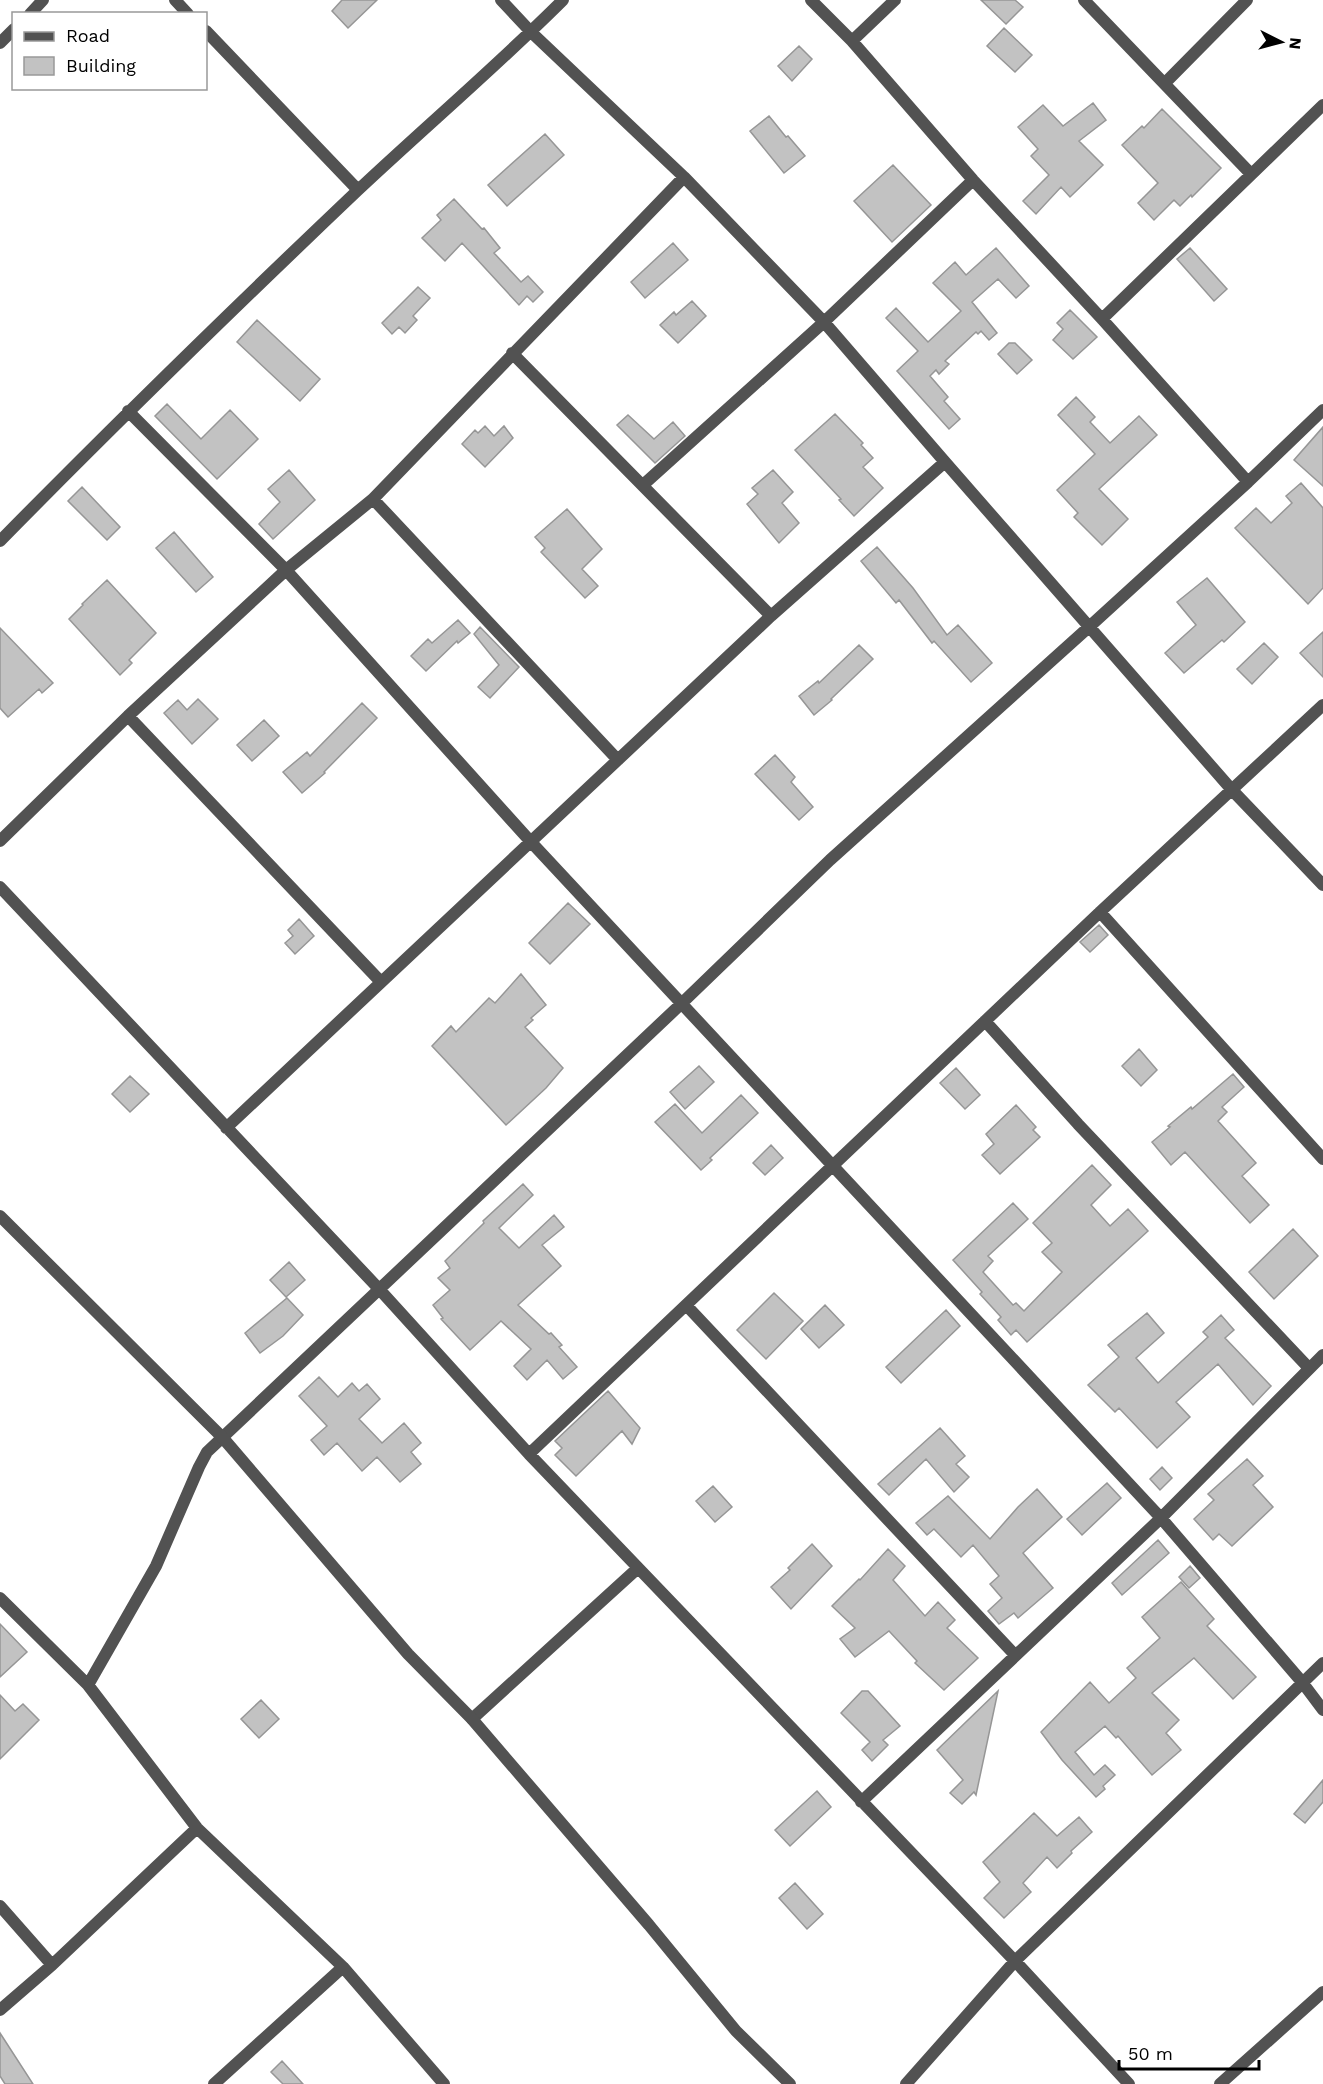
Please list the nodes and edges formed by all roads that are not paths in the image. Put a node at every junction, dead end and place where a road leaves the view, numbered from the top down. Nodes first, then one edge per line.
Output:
1 (43, 0) edge
2 (176, 0) edge
3 (501, 0) edge
4 (563, 0) edge
5 (811, 0) edge
6 (895, 0) edge
7 (1084, 0) edge
8 (1247, 0) edge
9 (32, 12) edge
10 (186, 12) edge
11 (12, 31) edge
12 (207, 32) edge
13 (531, 32) junction
14 (852, 41) junction
15 (0, 43) edge
16 (1165, 83) junction
17 (1323, 105) edge
18 (1251, 174) junction
19 (684, 177) junction
20 (973, 180) junction
21 (358, 190) junction
22 (1102, 319) junction
23 (824, 322) junction
24 (512, 353) junction
25 (1323, 410) edge
26 (128, 411) junction
27 (945, 462) junction
28 (1248, 482) junction
29 (643, 485) junction
30 (373, 500) junction
31 (0, 541) edge
32 (286, 570) junction
33 (771, 616) junction
34 (1089, 627) junction
35 (1323, 705) edge
36 (128, 716) junction
37 (618, 760) junction
38 (1232, 790) junction
39 (0, 841) edge
40 (531, 842) junction
41 (1323, 885) edge
42 (0, 887) edge
43 (1100, 912) junction
44 (381, 982) junction
45 (681, 1004) junction
46 (985, 1021) junction
47 (226, 1128) junction
48 (1323, 1159) edge
49 (833, 1166) junction
50 (0, 1216) edge
51 (380, 1290) junction
52 (686, 1305) junction
53 (1323, 1355) edge
54 (1309, 1368) junction
55 (223, 1438) junction
56 (529, 1454) junction
57 (1161, 1518) junction
58 (638, 1568) junction
59 (0, 1598) edge
60 (1015, 1656) junction
61 (1323, 1663) edge
62 (1302, 1682) junction
63 (88, 1685) junction
64 (1323, 1710) edge
65 (472, 1719) junction
66 (861, 1802) junction
67 (197, 1828) junction
68 (0, 1906) edge
69 (1015, 1961) junction
70 (52, 1965) junction
71 (343, 1967) junction
72 (1323, 1992) edge
73 (0, 2010) edge
74 (214, 2084) edge
75 (444, 2084) edge
76 (790, 2084) edge
77 (906, 2084) edge
78 (1129, 2084) edge
79 (1220, 2084) edge

1 - 9 street
2 - 10 street
3 - 13 street
4 - 13 street
5 - 14 street
6 - 14 street
7 - 16 street
8 - 16 street
11 - 15 street
12 - 21 street
13 - 19 street
13 - 21 street
14 - 20 street
16 - 18 street
17 - 18 street
18 - 22 street
19 - 23 street
19 - 24 street
20 - 22 street
20 - 23 street
21 - 26 street
22 - 28 street
23 - 27 street
23 - 29 street
24 - 29 street
24 - 30 street
25 - 28 street
26 - 31 street
26 - 32 street
27 - 33 street
27 - 34 street
28 - 34 street
29 - 33 street
30 - 32 street
30 - 37 street
32 - 36 street
32 - 40 street
33 - 37 street
34 - 38 street
34 - 45 street
35 - 38 street
36 - 39 street
36 - 44 street
37 - 40 street
38 - 41 street
38 - 43 street
40 - 44 street
40 - 45 street
42 - 47 street
43 - 46 street
43 - 48 street
44 - 47 street
45 - 49 street
45 - 51 street
46 - 49 street
46 - 54 street
47 - 51 street
49 - 52 street
49 - 57 street
50 - 55 street
51 - 55 street
51 - 56 street
52 - 56 street
52 - 60 street
53 - 54 street
54 - 57 street
55 - 63 street
55 - 65 street
56 - 58 street
57 - 60 street
57 - 62 street
58 - 65 street
58 - 66 street
59 - 63 street
60 - 66 street
61 - 62 street
62 - 64 street
62 - 69 street
63 - 67 street
65 - 76 street
66 - 69 street
67 - 70 street
67 - 71 street
68 - 70 street
69 - 77 street
69 - 78 street
70 - 73 street
71 - 74 street
71 - 75 street
72 - 79 street

